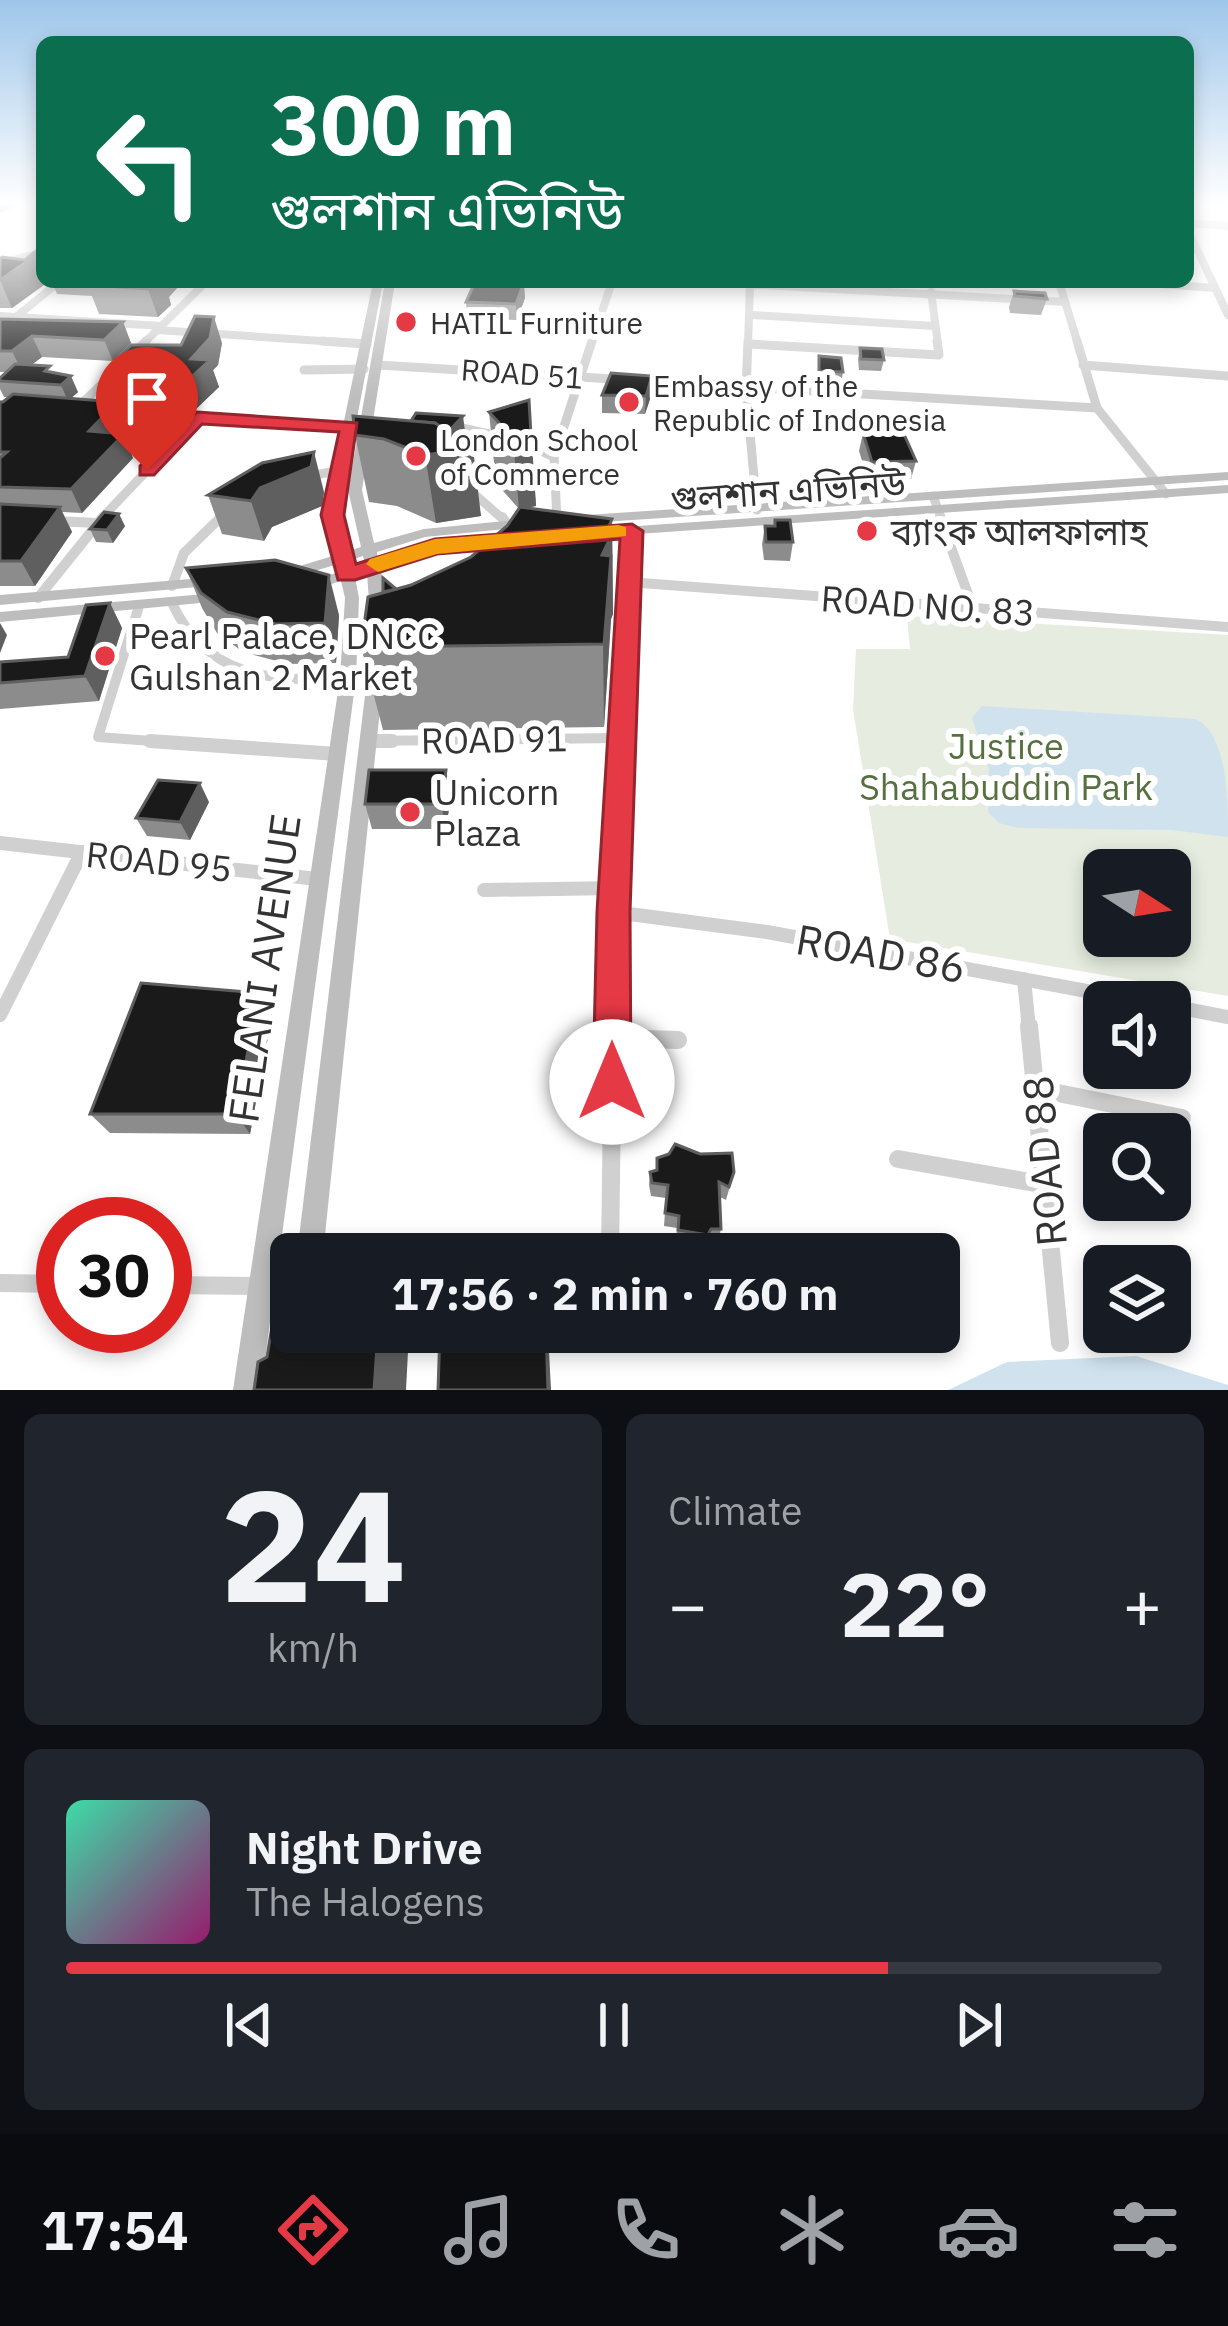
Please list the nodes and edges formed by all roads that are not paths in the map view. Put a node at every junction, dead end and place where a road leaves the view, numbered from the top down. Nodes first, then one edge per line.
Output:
1 (1207, 269) edge
2 (1194, 284) edge
3 (1228, 284) edge
4 (1214, 285) junction
5 (51, 288) edge
6 (200, 288) edge
7 (377, 288) edge
8 (389, 288) edge
9 (610, 288) edge
10 (750, 288) edge
11 (841, 288) edge
12 (1061, 288) edge
13 (932, 292) junction
14 (1065, 302) junction
15 (752, 315) junction
16 (0, 316) edge
17 (16, 316) junction
18 (1228, 316) edge
19 (934, 326) junction
20 (159, 328) junction
21 (0, 330) edge
22 (368, 344) junction
23 (751, 344) junction
24 (1083, 365) junction
25 (371, 367) junction
26 (304, 370) dead end
27 (1228, 376) edge
28 (577, 377) junction
29 (746, 390) junction
30 (1097, 408) junction
31 (56, 410) edge
32 (75, 411) junction
33 (197, 418) junction
34 (385, 424) edge
35 (435, 424) edge
36 (368, 425) junction
37 (350, 427) junction
38 (554, 457) junction
39 (358, 468) junction
40 (379, 468) edge
41 (340, 470) junction
42 (1228, 476) edge
43 (293, 480) edge
44 (454, 481) edge
45 (1160, 488) junction
46 (1228, 489) edge
47 (937, 503) junction
48 (229, 510) edge
49 (757, 510) junction
50 (39, 520) edge
51 (97, 523) junction
52 (555, 528) junction
53 (632, 531) junction
54 (534, 537) edge
55 (513, 539) junction
56 (371, 558) junction
57 (344, 567) junction
58 (628, 582) junction
59 (279, 584) edge
60 (235, 588) edge
61 (172, 594) junction
62 (38, 598) junction
63 (0, 600) edge
64 (139, 606) junction
65 (973, 608) junction
66 (0, 616) edge
67 (1228, 627) edge
68 (348, 678) junction
69 (621, 738) junction
70 (367, 741) junction
71 (337, 754) junction
72 (0, 843) edge
73 (82, 852) junction
74 (317, 879) junction
75 (615, 888) junction
76 (484, 890) dead end
77 (614, 912) junction
78 (1024, 979) junction
79 (1083, 990) edge
80 (1191, 1010) edge
81 (0, 1016) edge
82 (1228, 1017) edge
83 (613, 1038) junction
84 (678, 1040) dead end
85 (1038, 1090) junction
86 (1156, 1113) edge
87 (898, 1159) dead end
88 (1047, 1184) junction
89 (282, 1233) edge
90 (312, 1233) edge
91 (610, 1233) edge
92 (0, 1283) edge
93 (36, 1284) edge
94 (192, 1285) edge
95 (270, 1286) edge
96 (270, 1310) edge
97 (1060, 1343) dead end
98 (247, 1390) edge

1 - 4 street
2 - 4 street
3 - 4 street
4 - 18 street
5 - 17 street
6 - 20 street
7 - 22 main road
8 - 25 main road
9 - 28 street
10 - 15 street
11 - 13 street
12 - 14 street
13 - 14 street
13 - 19 street
14 - 24 street
15 - 19 street
15 - 23 street
16 - 17 street
17 - 20 street
17 - 21 street
19 - 23 street
20 - 22 street
20 - 32 street
22 - 25 main road
23 - 29 street
24 - 27 street
24 - 30 street
25 - 26 street, ROAD 51
25 - 28 street, ROAD 51
25 - 36 main road, FELANI AVENUE
25 - 37 main road, FELANI AVENUE
28 - 29 street, ROAD 51
28 - 38 street
29 - 30 street, ROAD 51
29 - 49 street
30 - 45 street
31 - 32 street
32 - 33 street
33 - 37 street
33 - 51 street
34 - 36 street
35 - 38 street
36 - 39 main road, FELANI AVENUE
37 - 41 main road, FELANI AVENUE
38 - 52 street
39 - 40 street
39 - 56 main road, FELANI AVENUE
41 - 43 street
41 - 57 main road, FELANI AVENUE
42 - 45 main road, গুলশান এভিনিউ
44 - 55 street
45 - 46 main road, গুলশান এভিনিউ
45 - 47 main road, গুলশান এভিনিউ
47 - 49 main road, গুলশান এভিনিউ
47 - 53 main road, গুলশান এভিনিউ
47 - 65 street
48 - 61 street
49 - 52 main road, গুলশান এভিনিউ
50 - 51 street
51 - 62 street
52 - 53 main road, গুলশান এভিনিউ
52 - 55 main road, গুলশান এভিনিউ
53 - 58 street
54 - 55 main road, গুলশান এভিনিউ
55 - 56 main road, গুলশান এভিনিউ
56 - 57 main road, গুলশান এভিনিউ
56 - 70 main road, FELANI AVENUE
57 - 59 main road, গুলশান এভিনিউ
57 - 68 main road, FELANI AVENUE
58 - 65 street, ROAD NO. 83
58 - 69 street
60 - 61 main road
61 - 62 main road
61 - 64 main road
61 - 68 street
62 - 63 main road
64 - 66 main road
64 - 71 street
65 - 67 street, ROAD NO. 83
68 - 71 main road, FELANI AVENUE
69 - 70 street, ROAD 91
69 - 75 street
70 - 90 main road, FELANI AVENUE
71 - 74 main road, FELANI AVENUE
72 - 73 street, ROAD 95
73 - 74 street, ROAD 95
73 - 81 street
74 - 89 main road, FELANI AVENUE
75 - 76 street
75 - 77 street
77 - 78 street, ROAD 86
77 - 83 street
78 - 79 street, ROAD 86
78 - 85 street, ROAD 88
80 - 82 street
83 - 84 street
83 - 91 street
85 - 86 street
85 - 88 street, ROAD 88
87 - 88 street
88 - 97 street, ROAD 88
92 - 93 street
94 - 95 street
96 - 98 main road, FELANI AVENUE

